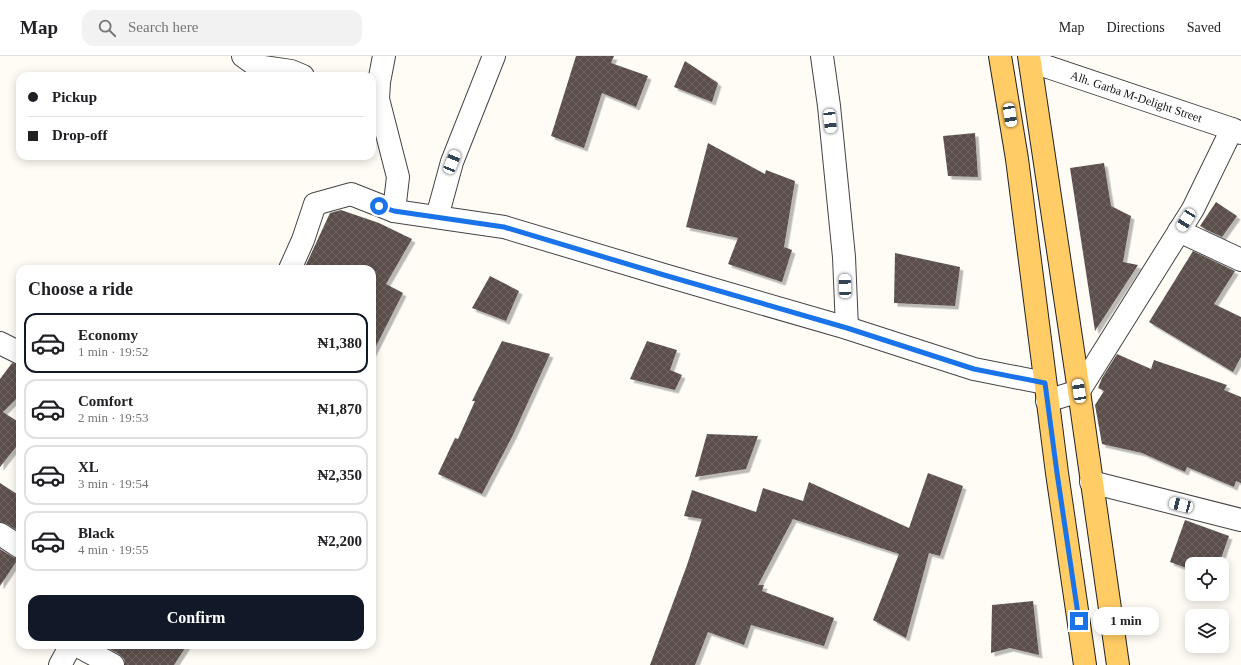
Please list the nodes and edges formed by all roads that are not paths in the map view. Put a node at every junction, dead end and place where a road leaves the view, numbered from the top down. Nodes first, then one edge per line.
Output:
1 (244, 56) edge
2 (384, 56) edge
3 (494, 56) edge
4 (822, 56) edge
5 (1000, 56) edge
6 (1030, 59) edge
7 (293, 72) edge
8 (1237, 131) edge
9 (376, 141) edge
10 (394, 162) junction
11 (394, 211) junction
12 (437, 217) junction
13 (1179, 231) junction
14 (1241, 260) edge
15 (292, 265) edge
16 (847, 328) junction
17 (0, 343) edge
18 (16, 351) edge
19 (1079, 391) junction
20 (1046, 392) junction
21 (1091, 482) junction
22 (1241, 520) edge
23 (0, 534) edge
24 (16, 544) edge
25 (69, 649) edge
26 (83, 649) edge
27 (60, 665) edge
28 (113, 665) edge
29 (1085, 665) edge
30 (1118, 665) edge

1 - 7 street
2 - 10 street
3 - 12 street
4 - 16 street
5 - 20 main road
6 - 8 street, Alh. Garba M-Delight Street
6 - 19 main road
8 - 13 street
9 - 10 street
10 - 11 street
11 - 12 street
11 - 15 street
12 - 16 street
13 - 14 street
13 - 19 street
16 - 20 street
17 - 18 street
19 - 20 street
19 - 21 main road
20 - 29 main road
21 - 22 street
21 - 30 main road
23 - 24 street
25 - 27 street
26 - 28 street

